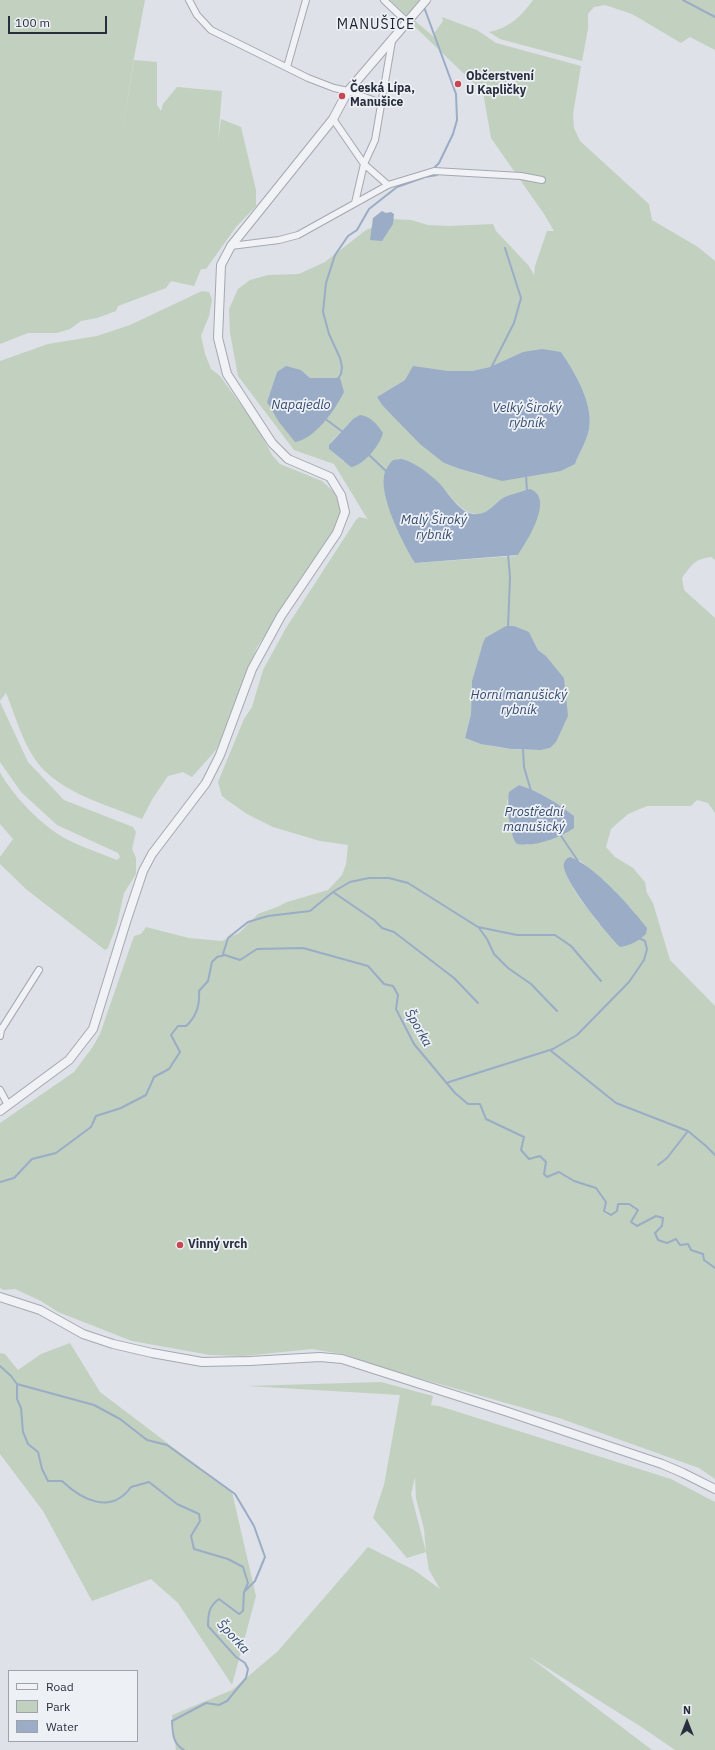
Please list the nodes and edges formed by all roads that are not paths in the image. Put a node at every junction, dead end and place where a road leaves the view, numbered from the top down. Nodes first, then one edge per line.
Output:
1 (189, 0) edge
2 (306, 0) edge
3 (384, 0) edge
4 (426, 0) edge
5 (407, 22) junction
6 (392, 39) junction
7 (287, 67) junction
8 (348, 91) junction
9 (381, 103) junction
10 (333, 119) junction
11 (364, 164) junction
12 (542, 180) dead end
13 (388, 185) junction
14 (355, 203) junction
15 (230, 246) junction
16 (39, 970) dead end
17 (0, 1031) edge
18 (0, 1090) edge
19 (8, 1105) junction
20 (0, 1111) edge
21 (0, 1297) edge
22 (715, 1489) edge

1 - 7 street
2 - 7 street
3 - 5 street
4 - 5 street
5 - 6 street
6 - 8 street
6 - 9 street
7 - 8 street
8 - 9 street
8 - 10 street
9 - 11 street
10 - 11 street
10 - 15 street
11 - 13 street
11 - 14 street
12 - 13 street
13 - 14 street
14 - 15 street
15 - 19 street
16 - 17 street
18 - 19 street
19 - 20 street
21 - 22 street

